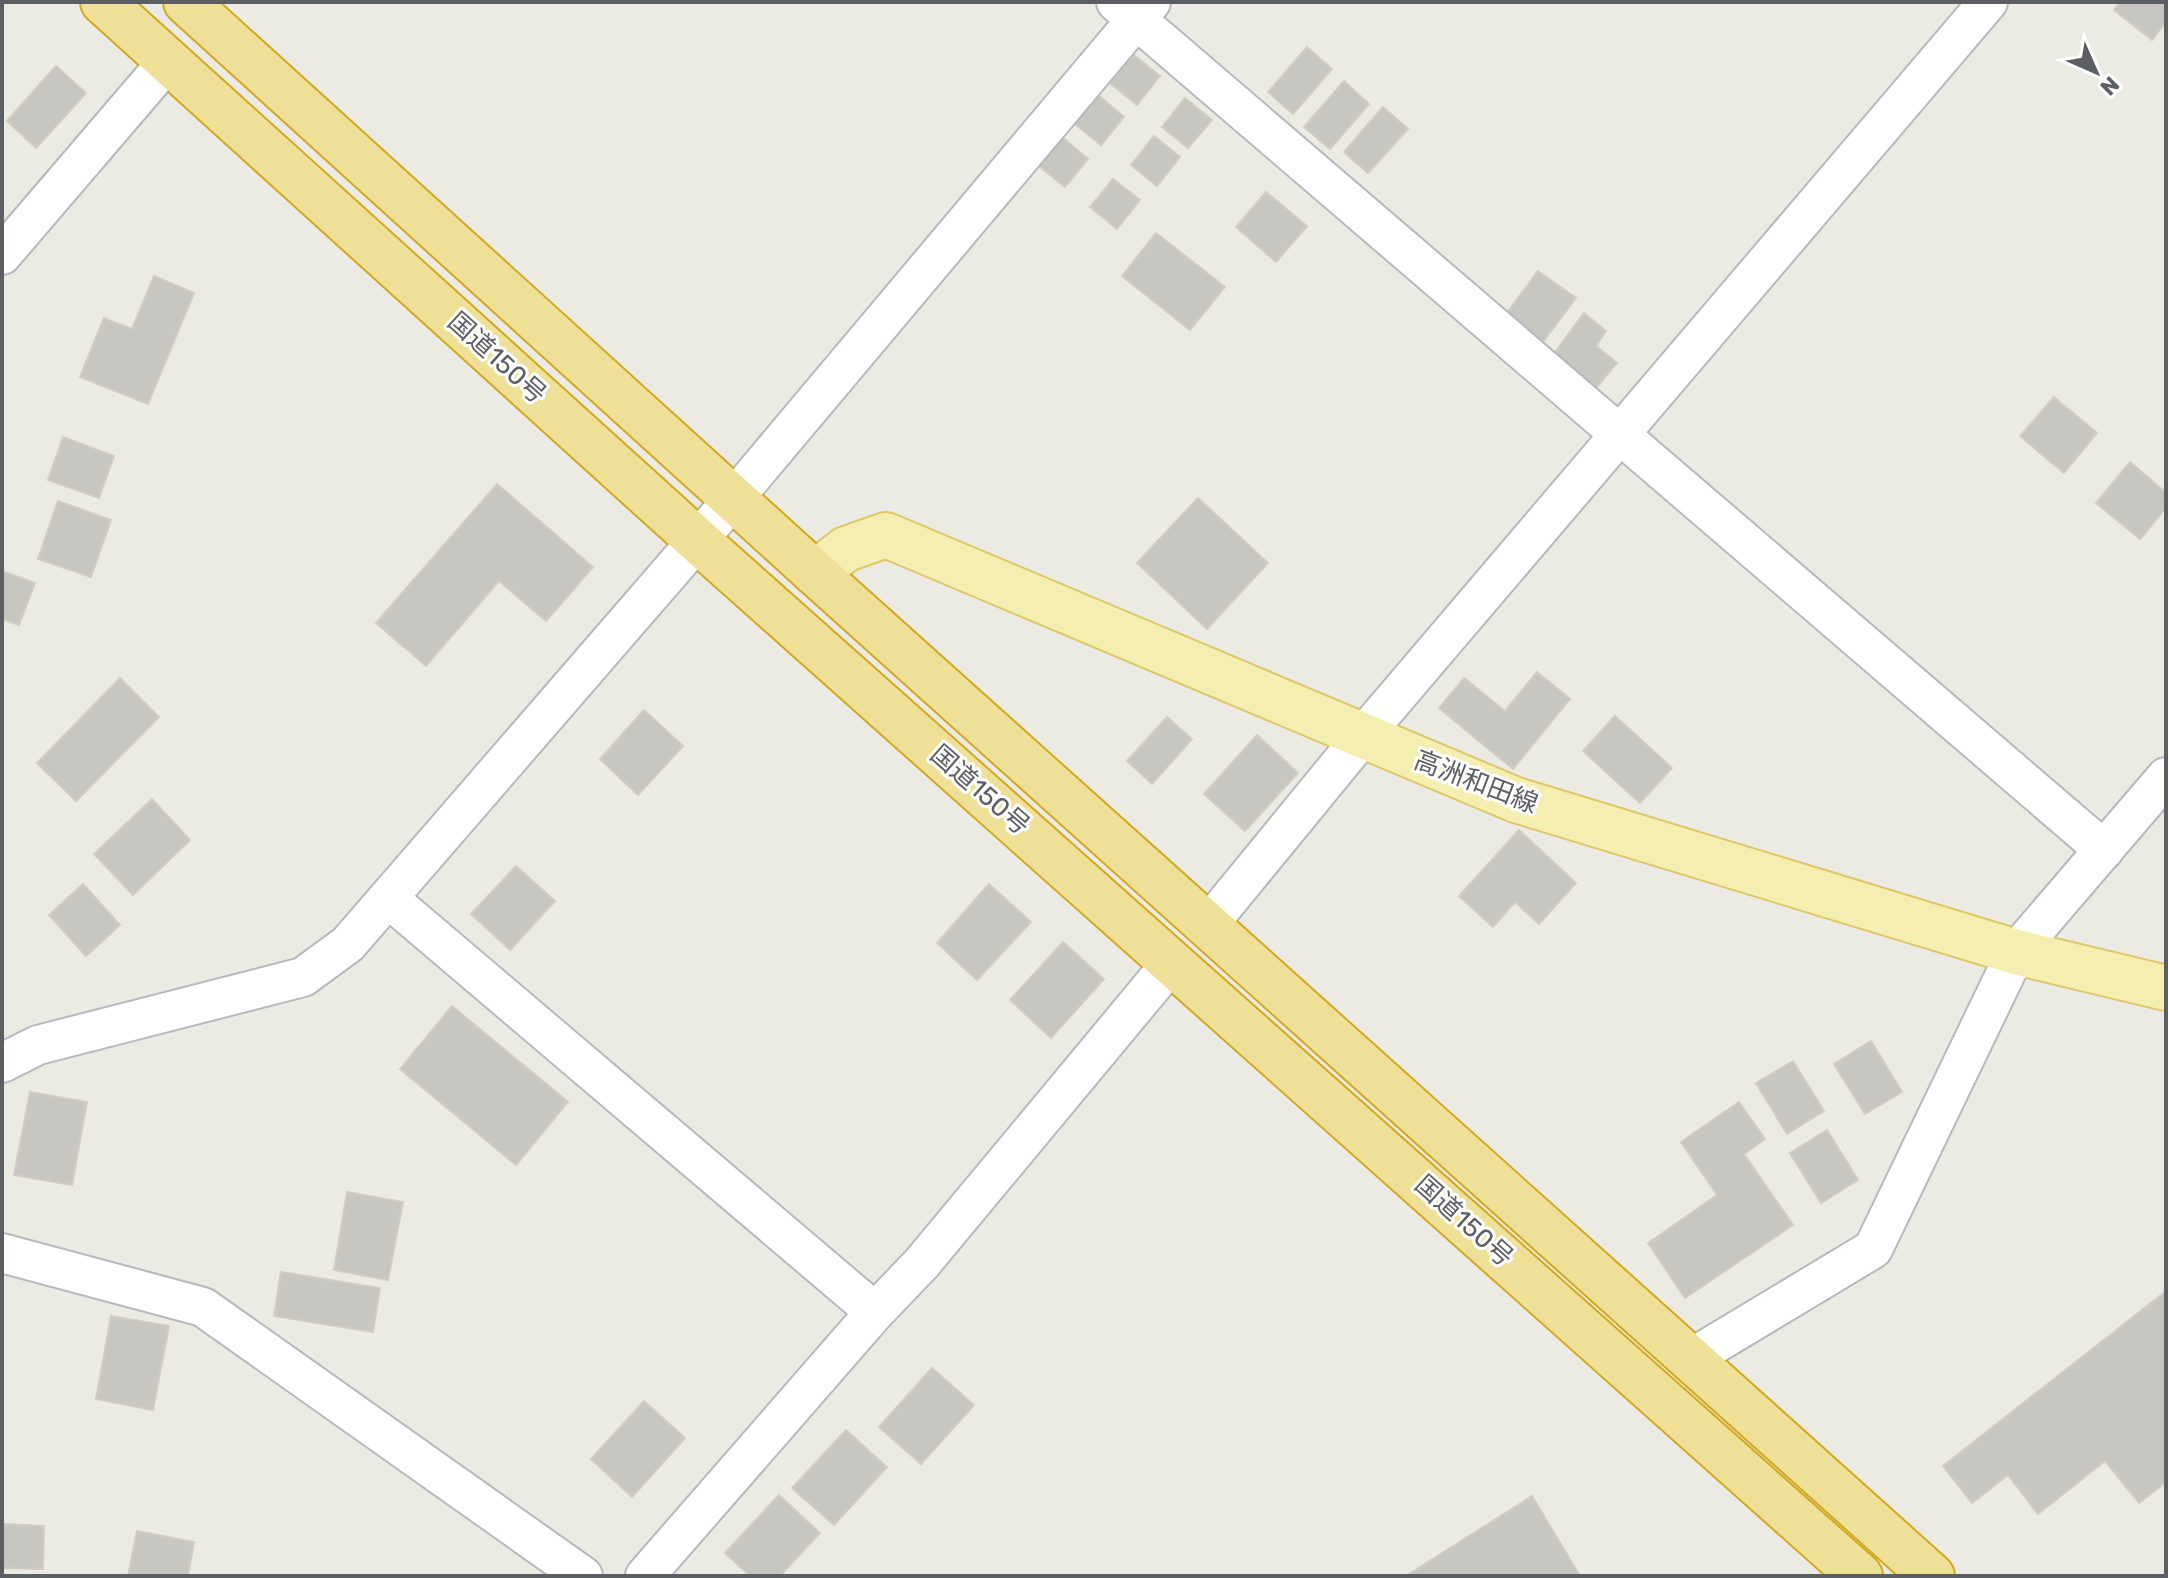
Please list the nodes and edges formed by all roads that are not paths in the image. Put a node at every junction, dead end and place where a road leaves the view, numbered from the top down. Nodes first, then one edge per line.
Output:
1 (103, 2) edge
2 (1988, 2) edge
3 (204, 8) edge
4 (1134, 8) edge
5 (169, 60) junction
6 (2, 255) edge
7 (1620, 434) junction
8 (735, 497) junction
9 (697, 540) junction
10 (815, 573) junction
11 (1362, 737) junction
12 (2166, 777) edge
13 (2104, 850) junction
14 (388, 898) junction
15 (1208, 925) junction
16 (2016, 952) junction
17 (1173, 961) junction
18 (2166, 988) edge
19 (2, 1063) edge
20 (2, 1253) edge
21 (875, 1312) junction
22 (1690, 1359) junction
23 (583, 1576) edge
24 (645, 1576) edge
25 (1860, 1576) edge
26 (1932, 1576) edge

1 - 5 highway, 国道150号
2 - 7 street
3 - 8 highway, 国道150号
4 - 7 street
4 - 8 street
5 - 6 street
5 - 9 highway, 国道150号
7 - 11 street
7 - 13 street
8 - 9 street
8 - 10 highway, 国道150号
9 - 14 street
9 - 17 highway, 国道150号
10 - 11 main road, 高洲和田線
10 - 15 highway, 国道150号
11 - 15 street
11 - 16 main road, 高洲和田線
12 - 13 street
13 - 16 street
14 - 19 street
14 - 21 street
15 - 22 highway, 国道150号
16 - 18 main road, 高洲和田線
16 - 22 street
17 - 21 street
17 - 25 highway, 国道150号
20 - 23 street
21 - 24 street
22 - 26 highway, 国道150号

